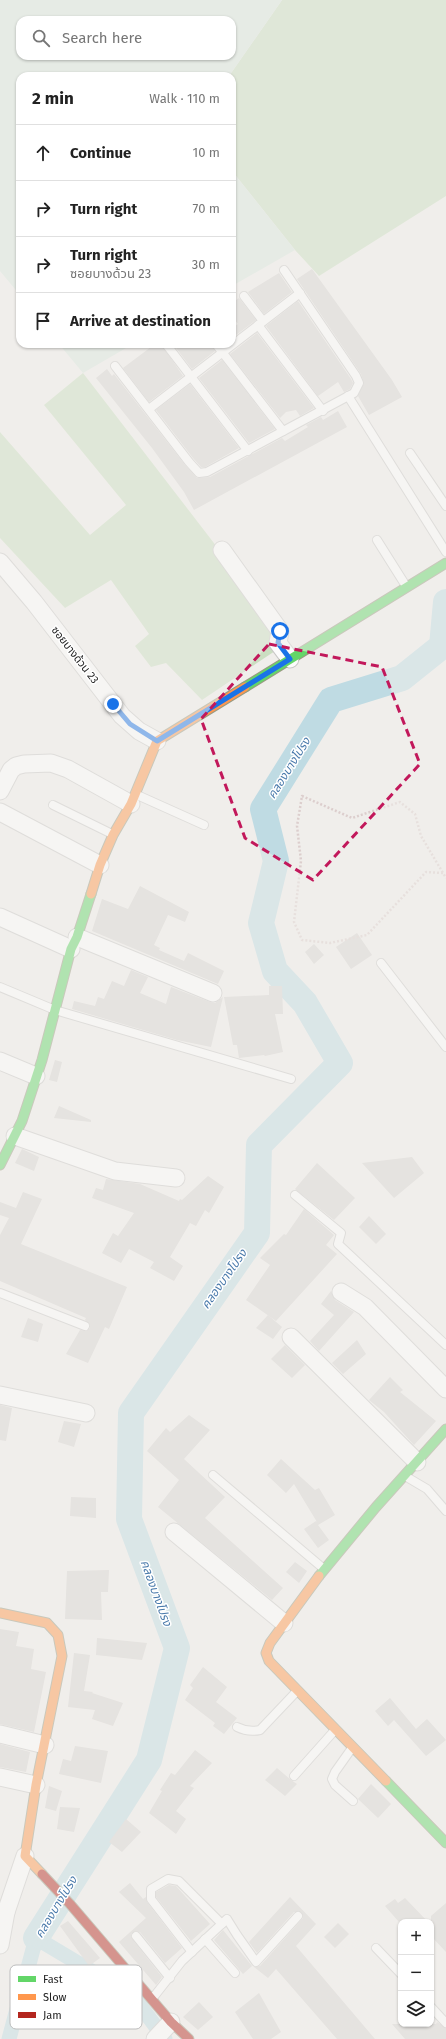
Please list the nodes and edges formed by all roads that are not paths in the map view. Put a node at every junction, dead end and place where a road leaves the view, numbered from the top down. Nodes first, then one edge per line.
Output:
1 (284, 270) dead end
2 (300, 293) junction
3 (244, 296) dead end
4 (261, 323) junction
5 (236, 342) edge
6 (169, 348) edge
7 (219, 348) edge
8 (227, 348) edge
9 (222, 352) junction
10 (115, 366) dead end
11 (191, 376) junction
12 (348, 396) junction
13 (149, 409) junction
14 (323, 411) junction
15 (283, 431) junction
16 (248, 451) junction
17 (410, 453) dead end
18 (446, 506) edge
19 (377, 540) dead end
20 (222, 550) dead end
21 (446, 552) edge
22 (0, 562) edge
23 (446, 563) edge
24 (407, 587) junction
25 (290, 659) junction
26 (157, 741) junction
27 (0, 791) edge
28 (133, 799) junction
29 (53, 805) dead end
30 (0, 812) edge
31 (204, 825) dead end
32 (113, 835) junction
33 (100, 865) junction
34 (0, 916) edge
35 (74, 943) junction
36 (381, 963) dead end
37 (0, 987) edge
38 (213, 993) dead end
39 (55, 1010) junction
40 (446, 1047) edge
41 (0, 1061) edge
42 (36, 1076) junction
43 (291, 1079) dead end
44 (18, 1128) junction
45 (0, 1165) edge
46 (176, 1178) dead end
47 (295, 1194) dead end
48 (341, 1292) dead end
49 (0, 1293) edge
50 (85, 1326) dead end
51 (291, 1337) dead end
52 (446, 1345) edge
53 (446, 1389) edge
54 (0, 1395) edge
55 (86, 1413) dead end
56 (446, 1431) edge
57 (417, 1462) junction
58 (213, 1475) dead end
59 (404, 1475) junction
60 (446, 1511) edge
61 (174, 1532) dead end
62 (324, 1569) junction
63 (0, 1613) edge
64 (284, 1623) junction
65 (298, 1691) junction
66 (236, 1727) dead end
67 (336, 1730) junction
68 (0, 1734) edge
69 (45, 1745) junction
70 (352, 1747) junction
71 (294, 1776) dead end
72 (0, 1777) edge
73 (36, 1785) junction
74 (353, 1801) dead end
75 (446, 1843) edge
76 (25, 1856) junction
77 (3, 1912) edge
78 (298, 1916) dead end
79 (222, 1924) junction
80 (136, 1936) dead end
81 (205, 1939) junction
82 (0, 1946) edge
83 (376, 1948) dead end
84 (192, 1952) junction
85 (122, 1965) edge
86 (398, 1971) edge
87 (235, 1973) dead end
88 (170, 1978) junction
89 (142, 1988) edge
90 (152, 2000) junction
91 (434, 2009) edge
92 (446, 2023) edge
93 (164, 2030) edge
94 (188, 2039) edge

1 - 2 lane
2 - 4 lane
2 - 12 lane
3 - 4 lane
4 - 5 lane
4 - 14 lane
6 - 11 lane
7 - 9 lane
8 - 9 lane
9 - 11 lane
9 - 15 lane
10 - 13 lane
11 - 13 lane
11 - 16 lane
12 - 14 lane
12 - 21 lane
13 - 16 lane
14 - 15 lane
15 - 16 lane
17 - 18 lane
19 - 24 lane
20 - 25 street
22 - 26 street, ซอยบางด้วน 23
23 - 24 street
24 - 25 street
25 - 26 street
26 - 28 street
27 - 28 street
28 - 31 lane
28 - 32 street
29 - 32 lane
30 - 33 street
32 - 33 street
33 - 35 street
34 - 35 street
35 - 38 street
35 - 39 street
36 - 40 lane
37 - 39 lane
39 - 42 street
39 - 43 lane
41 - 42 street
42 - 44 street
44 - 45 street
44 - 46 street
47 - 52 lane
48 - 53 street
49 - 50 lane
51 - 57 street
54 - 55 street
56 - 57 street
57 - 59 street
58 - 62 lane
59 - 60 lane
59 - 62 street
61 - 64 street
62 - 64 street
63 - 69 street
64 - 65 street
65 - 66 lane
65 - 67 street
67 - 70 street
67 - 71 lane
68 - 69 street
69 - 73 street
70 - 74 lane
70 - 75 street
72 - 73 street
73 - 76 street
76 - 77 street
76 - 85 street
77 - 82 street
78 - 79 lane
79 - 81 lane
79 - 84 lane
80 - 88 lane
81 - 84 lane
81 - 87 lane
83 - 86 lane
84 - 88 lane
88 - 90 lane
89 - 90 street
90 - 93 street
91 - 92 lane
93 - 94 street

